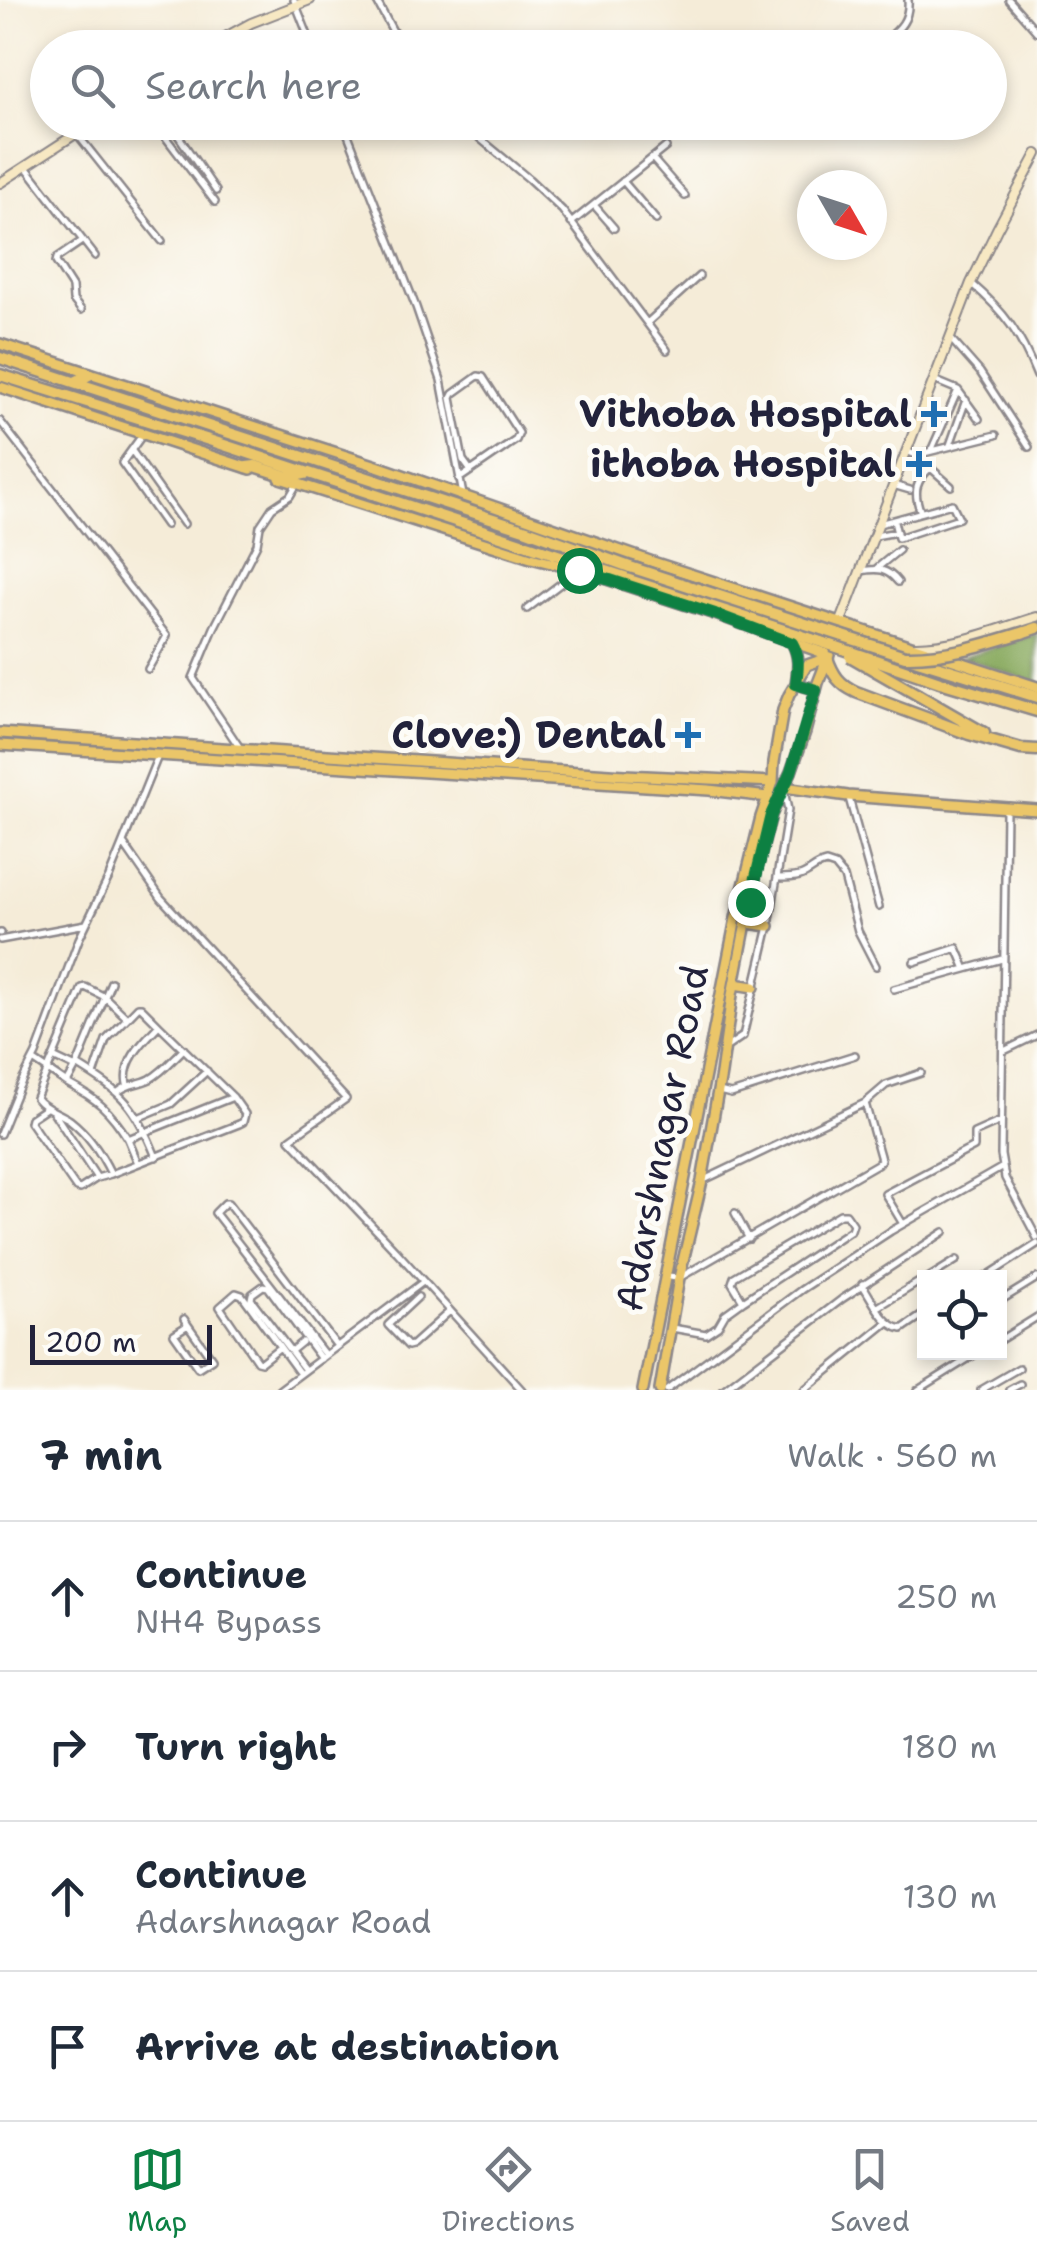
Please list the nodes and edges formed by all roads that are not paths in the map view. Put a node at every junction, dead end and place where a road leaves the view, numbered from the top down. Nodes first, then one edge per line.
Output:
1 (310, 0) edge
2 (376, 0) edge
3 (908, 0) edge
4 (1009, 0) edge
5 (295, 2) edge
6 (238, 30) edge
7 (306, 30) edge
8 (392, 30) edge
9 (896, 30) edge
10 (1037, 32) edge
11 (68, 140) edge
12 (82, 140) edge
13 (168, 140) edge
14 (181, 140) edge
15 (350, 140) edge
16 (482, 140) edge
17 (666, 146) dead end
18 (1037, 154) edge
19 (652, 158) junction
20 (26, 167) junction
21 (623, 181) junction
22 (0, 183) edge
23 (216, 191) dead end
24 (685, 196) dead end
25 (215, 202) dead end
26 (594, 205) junction
27 (656, 220) dead end
28 (571, 223) junction
29 (614, 228) dead end
30 (82, 240) junction
31 (162, 241) dead end
32 (95, 256) dead end
33 (700, 276) dead end
34 (971, 284) junction
35 (81, 310) dead end
36 (647, 323) junction
37 (950, 338) junction
38 (0, 344) edge
39 (667, 350) dead end
40 (0, 358) edge
41 (91, 374) junction
42 (0, 376) edge
43 (1037, 376) edge
44 (70, 380) junction
45 (934, 380) junction
46 (0, 387) edge
47 (958, 390) junction
48 (966, 400) junction
49 (979, 419) dead end
50 (0, 421) edge
51 (142, 434) junction
52 (996, 435) dead end
53 (950, 446) junction
54 (1029, 446) dead end
55 (132, 451) junction
56 (906, 451) junction
57 (931, 451) junction
58 (916, 455) junction
59 (930, 467) junction
60 (247, 468) junction
61 (471, 471) junction
62 (310, 473) junction
63 (459, 478) junction
64 (297, 484) junction
65 (893, 484) junction
66 (952, 486) dead end
67 (910, 490) dead end
68 (463, 495) junction
69 (920, 510) dead end
70 (894, 521) junction
71 (184, 524) dead end
72 (878, 524) junction
73 (166, 525) dead end
74 (551, 527) junction
75 (528, 530) junction
76 (897, 532) junction
77 (872, 537) junction
78 (900, 550) dead end
79 (556, 561) junction
80 (878, 568) junction
81 (579, 570) junction
82 (861, 571) junction
83 (629, 572) junction
84 (898, 582) dead end
85 (527, 609) dead end
86 (1037, 617) edge
87 (840, 624) junction
88 (1031, 630) edge
89 (792, 643) junction
90 (908, 651) junction
91 (829, 652) junction
92 (148, 669) dead end
93 (796, 684) junction
94 (1037, 686) edge
95 (816, 690) junction
96 (1037, 697) edge
97 (1037, 711) edge
98 (0, 733) edge
99 (162, 743) junction
100 (0, 745) edge
101 (1007, 745) junction
102 (240, 748) junction
103 (1037, 750) edge
104 (158, 755) junction
105 (773, 782) junction
106 (784, 787) junction
107 (848, 796) junction
108 (768, 797) junction
109 (1006, 808) junction
110 (1037, 810) edge
111 (124, 843) junction
112 (778, 878) junction
113 (879, 907) dead end
114 (86, 924) junction
115 (747, 924) junction
116 (768, 926) junction
117 (1, 935) edge
118 (1004, 958) junction
119 (914, 962) dead end
120 (876, 966) dead end
121 (966, 969) junction
122 (111, 982) dead end
123 (735, 984) junction
124 (754, 986) junction
125 (894, 990) dead end
126 (105, 997) junction
127 (127, 1018) junction
128 (159, 1025) junction
129 (1037, 1035) edge
130 (184, 1049) junction
131 (724, 1050) junction
132 (1002, 1051) junction
133 (855, 1055) dead end
134 (34, 1057) junction
135 (50, 1063) junction
136 (76, 1066) junction
137 (207, 1071) junction
138 (921, 1073) dead end
139 (94, 1075) junction
140 (68, 1082) junction
141 (127, 1084) junction
142 (718, 1091) junction
143 (118, 1092) junction
144 (234, 1097) junction
145 (865, 1103) junction
146 (46, 1108) junction
147 (53, 1112) junction
148 (139, 1117) junction
149 (1001, 1121) junction
150 (146, 1132) junction
151 (0, 1134) edge
152 (128, 1139) junction
153 (156, 1156) junction
154 (138, 1163) junction
155 (1002, 1167) junction
156 (110, 1174) junction
157 (97, 1178) junction
158 (702, 1181) junction
159 (735, 1213) dead end
160 (903, 1224) junction
161 (944, 1232) dead end
162 (749, 1238) junction
163 (1037, 1241) edge
164 (957, 1260) dead end
165 (940, 1270) edge
166 (995, 1270) edge
167 (664, 1277) junction
168 (679, 1278) junction
169 (1037, 1278) edge
170 (424, 1282) junction
171 (917, 1283) edge
172 (862, 1284) junction
173 (418, 1297) dead end
174 (1007, 1297) edge
175 (743, 1301) junction
176 (878, 1307) junction
177 (450, 1311) junction
178 (1037, 1317) edge
179 (917, 1321) edge
180 (186, 1322) joint
181 (887, 1323) junction
182 (670, 1327) junction
183 (327, 1333) junction
184 (1007, 1336) edge
185 (302, 1342) dead end
186 (315, 1342) junction
187 (337, 1346) junction
188 (280, 1347) junction
189 (291, 1351) junction
190 (323, 1357) junction
191 (966, 1360) edge
192 (1019, 1368) dead end
193 (302, 1372) junction
194 (1020, 1384) dead end
195 (813, 1387) edge
196 (726, 1389) edge
197 (279, 1390) edge
198 (522, 1390) edge
199 (643, 1390) edge
200 (664, 1390) edge
201 (804, 1390) edge
202 (918, 1390) edge
203 (982, 1390) edge
204 (1010, 1390) edge

1 - 5 main road
2 - 8 street
3 - 9 street
4 - 10 street
5 - 6 main road
5 - 7 street
11 - 20 main road
12 - 31 street
13 - 25 street
14 - 23 street
15 - 63 street
16 - 28 street
17 - 19 street
18 - 34 main road
19 - 21 street
19 - 24 street
20 - 22 main road
20 - 30 street
21 - 26 street
21 - 27 street
26 - 28 street
26 - 29 street
28 - 36 street
30 - 32 street
30 - 35 street
33 - 36 street
34 - 37 main road
34 - 43 street
36 - 39 street
37 - 45 main road
37 - 54 street
38 - 41 main road
40 - 44 highway
41 - 44 highway
41 - 68 main road
42 - 62 highway
44 - 75 highway
45 - 47 street
45 - 56 main road
46 - 51 main road
47 - 48 street
47 - 57 street
48 - 49 street
48 - 53 street
50 - 92 street
51 - 55 street
51 - 60 main road
52 - 53 street
53 - 57 street
55 - 71 street
55 - 73 street
56 - 58 street
56 - 65 main road
57 - 58 street
58 - 59 street
59 - 66 street
59 - 69 street
60 - 62 highway
60 - 64 main road
61 - 61 street
61 - 63 street
62 - 79 highway
63 - 68 street
64 - 79 main road
64 - 102 street
65 - 67 street
65 - 72 main road
68 - 74 main road
70 - 72 street
70 - 76 street
70 - 76 street
72 - 77 main road
74 - 75 highway
74 - 87 main road
75 - 83 highway
76 - 77 street
77 - 82 main road
78 - 80 street
79 - 81 main road
79 - 83 highway
80 - 82 street
80 - 84 street
81 - 85 street
81 - 89 main road
82 - 87 main road
83 - 90 highway, bridge
83 - 91 highway
86 - 90 main road
87 - 90 main road
87 - 91 main road, Adarshnagar Road
88 - 90 highway, bridge
89 - 91 main road
89 - 93 main road
90 - 94 main road
90 - 96 highway, bridge
91 - 93 main road
91 - 95 main road, Adarshnagar Road
91 - 97 highway, bridge
91 - 101 highway, bridge
91 - 101 highway
93 - 95 main road
93 - 105 main road, Adarshnagar Road
95 - 106 main road, Adarshnagar Road
98 - 99 main road
99 - 102 main road
99 - 104 street
100 - 104 main road
101 - 103 highway
102 - 105 main road
104 - 108 main road
104 - 111 street
105 - 108 main road, Adarshnagar Road
106 - 107 main road
106 - 112 street
106 - 115 main road, Adarshnagar Road
107 - 109 main road
107 - 113 street
108 - 167 main road, Adarshnagar Road
109 - 110 main road
109 - 118 street
111 - 114 street
111 - 170 street
112 - 116 street
112 - 120 street
114 - 117 street
114 - 134 street
115 - 116 main road
115 - 123 main road, Adarshnagar Road
116 - 124 street
118 - 121 street
118 - 132 street
119 - 121 street
121 - 125 street
122 - 126 street
123 - 124 main road
123 - 131 main road, Adarshnagar Road
124 - 131 street
126 - 127 street
126 - 135 street
126 - 136 street
127 - 128 street
127 - 139 street
128 - 130 street
128 - 141 street
129 - 132 street
130 - 137 street
130 - 141 street
131 - 142 main road, Adarshnagar Road
132 - 149 street
133 - 142 street
134 - 135 street
134 - 151 street
135 - 136 street
135 - 140 street
135 - 146 street
136 - 139 street
136 - 140 street
137 - 144 street
137 - 148 street
138 - 145 street
139 - 143 street
140 - 152 street
141 - 143 street
142 - 158 main road, Adarshnagar Road
143 - 148 street
144 - 150 street
144 - 153 street
145 - 158 street
145 - 162 street
146 - 147 street
146 - 157 street
147 - 156 street
147 - 157 street
148 - 150 street
149 - 155 street
149 - 160 street
150 - 152 street
150 - 153 street
152 - 154 street
153 - 154 street
154 - 156 street
155 - 160 street
155 - 163 street
156 - 157 street
158 - 168 main road, Adarshnagar Road
159 - 162 street
160 - 200 street
161 - 172 street
162 - 168 street
163 - 166 street
164 - 165 street
167 - 168 street
167 - 199 main road, Adarshnagar Road
168 - 182 main road, Adarshnagar Road
169 - 174 street
170 - 177 street
170 - 187 street
171 - 176 street
172 - 176 street
172 - 196 street
173 - 177 street
175 - 175 street
175 - 182 street
176 - 181 street
177 - 198 street
178 - 184 street
179 - 181 street
180 - 180 street
181 - 195 street
182 - 200 main road, Adarshnagar Road
183 - 186 street
183 - 186 street
183 - 187 street
185 - 189 street
186 - 190 street
187 - 190 street
188 - 188 street
188 - 193 street
189 - 190 street
189 - 193 street
190 - 193 street
191 - 202 street
192 - 203 street
193 - 197 street
194 - 204 street
195 - 201 street

